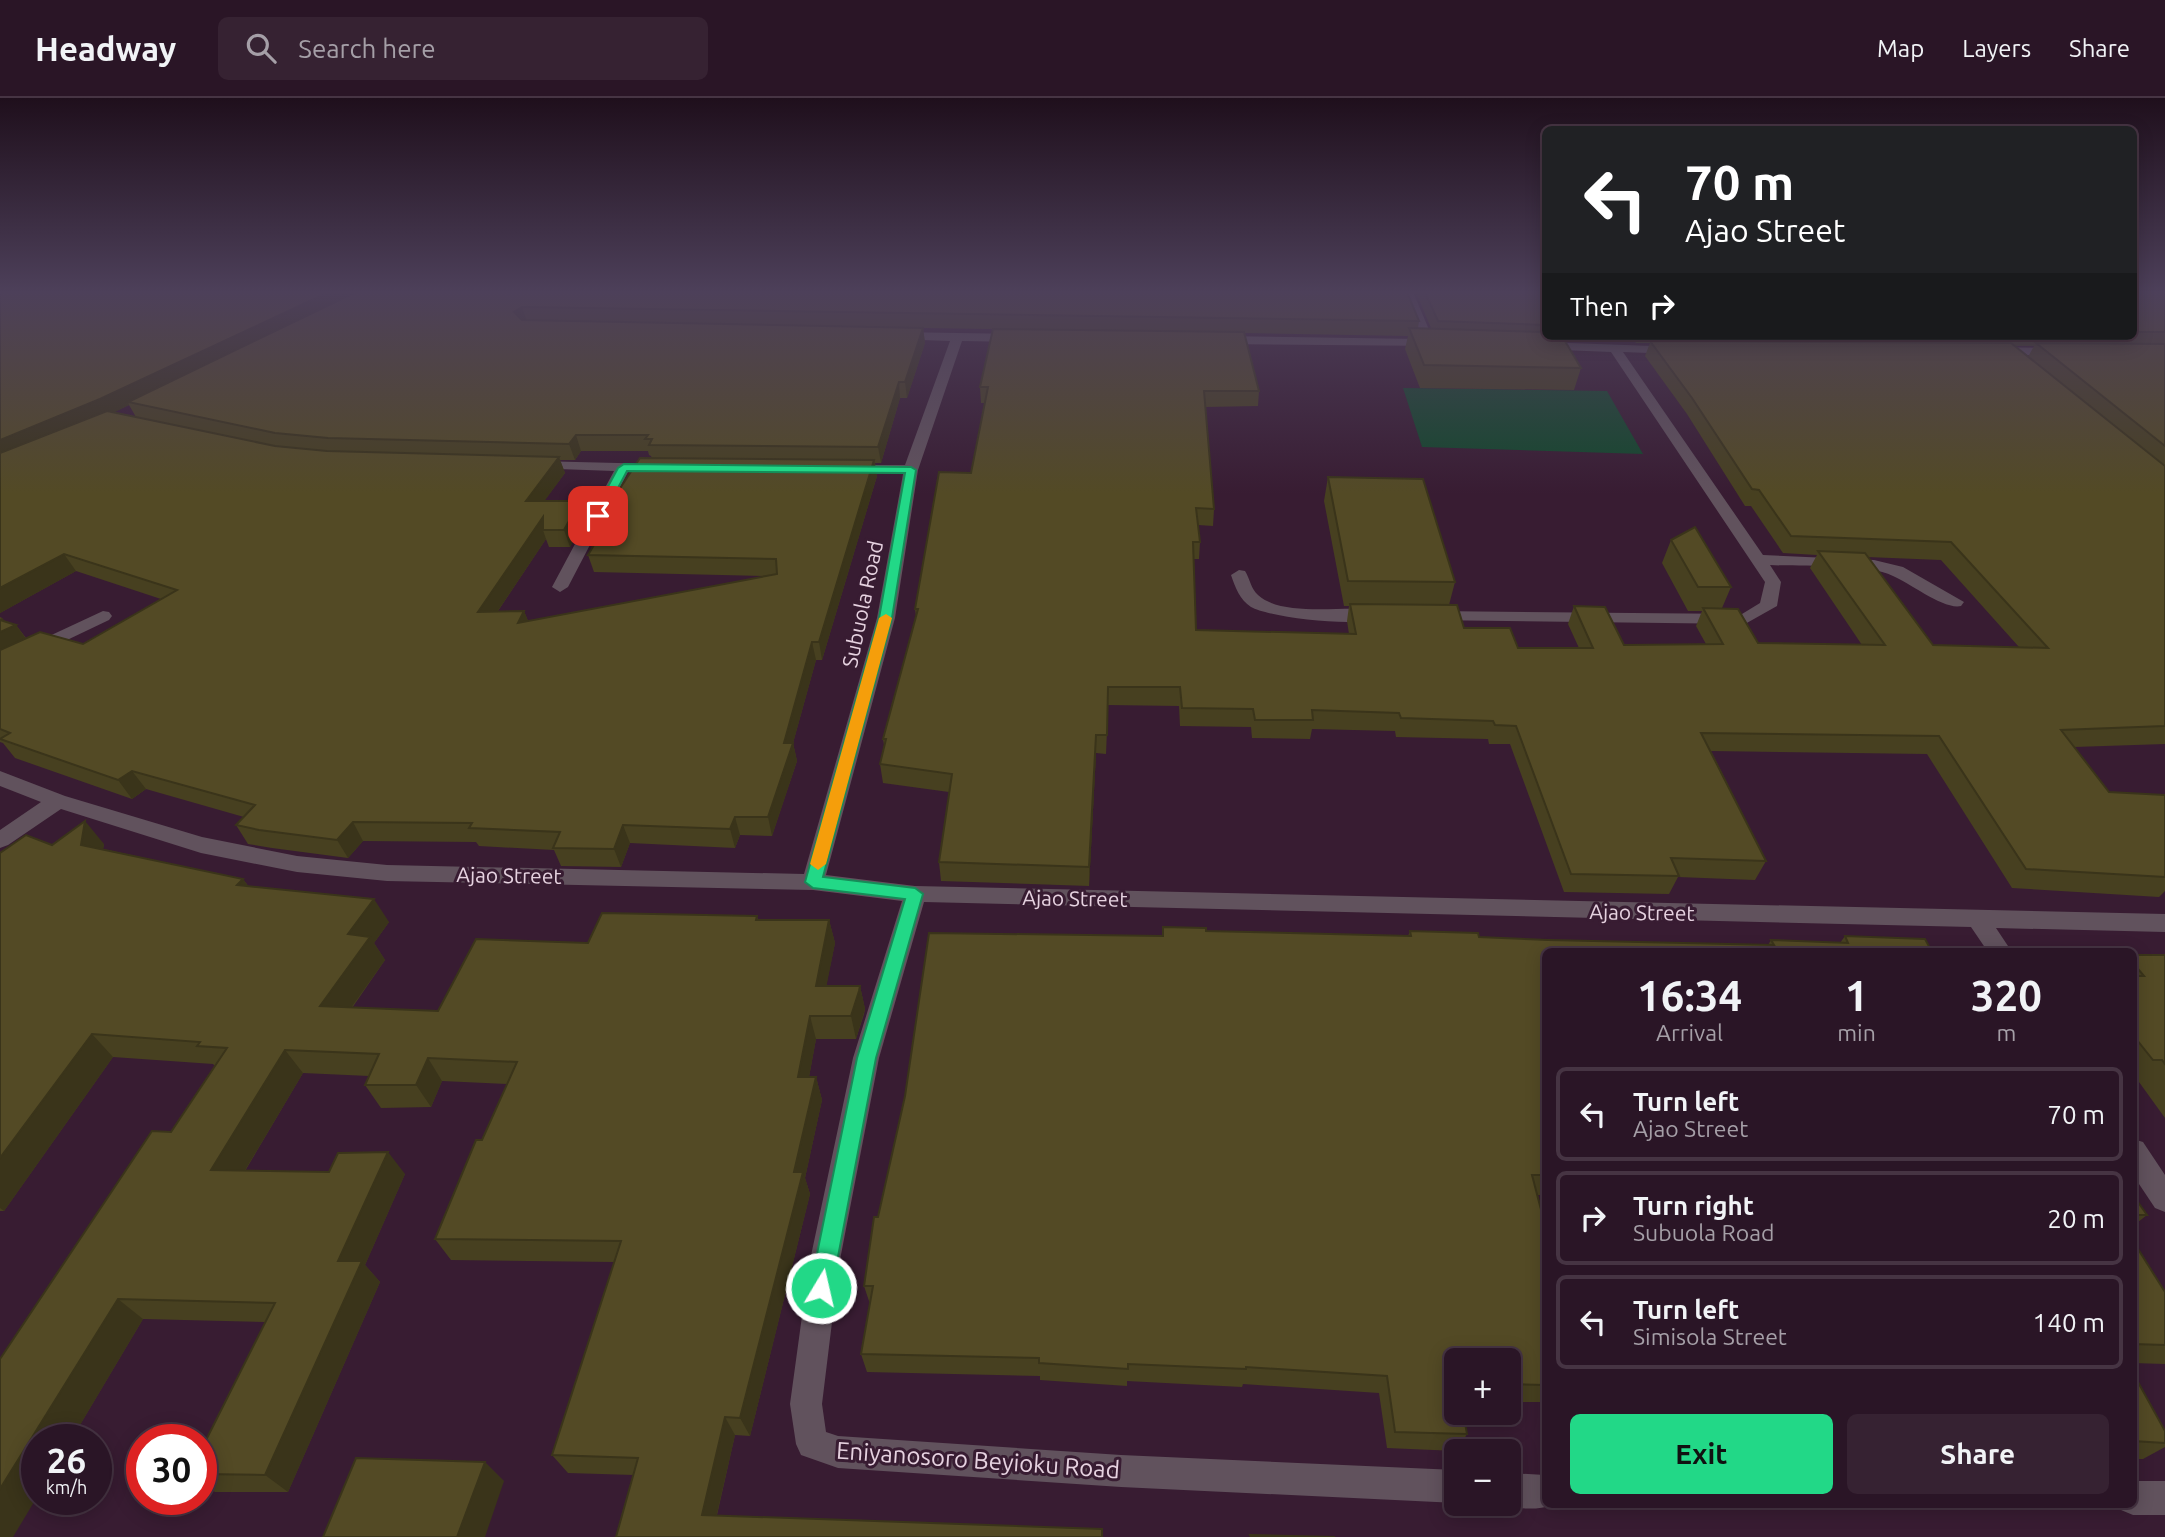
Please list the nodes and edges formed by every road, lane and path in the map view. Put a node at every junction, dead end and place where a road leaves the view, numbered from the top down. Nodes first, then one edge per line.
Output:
1 (949, 359) edge
2 (1622, 359) edge
3 (2016, 359) edge
4 (2027, 369) edge
5 (516, 465) edge
6 (624, 468) junction
7 (679, 468) edge
8 (831, 469) edge
9 (911, 470) junction
10 (1759, 560) junction
11 (1239, 575) dead end
12 (560, 587) dead end
13 (1955, 602) dead end
14 (103, 616) dead end
15 (1389, 616) edge
16 (1415, 616) edge
17 (0, 666) edge
18 (0, 778) edge
19 (58, 801) junction
20 (0, 840) edge
21 (813, 882) junction
22 (915, 894) junction
23 (1978, 919) junction
24 (2165, 923) edge
25 (1997, 948) edge
26 (2137, 1157) edge
27 (2165, 1199) edge
28 (1444, 1486) edge
29 (1521, 1490) edge
30 (1542, 1491) edge
31 (2137, 1498) edge
32 (2165, 1498) edge

1 - 9 street, Subuola Road
2 - 10 street
3 - 4 street
5 - 6 street
6 - 7 street
6 - 12 street
8 - 9 street
9 - 21 street, Subuola Road
10 - 13 street
10 - 16 street
11 - 15 street
14 - 17 street
18 - 19 street, Ajao Street
19 - 20 street
19 - 21 street, Ajao Street
21 - 22 street, Ajao Street
22 - 23 street, Ajao Street
22 - 28 street, Eniyanosoro Beyioku Road
23 - 24 street, Ajao Street
23 - 25 street
26 - 27 street
29 - 30 street
31 - 32 street

